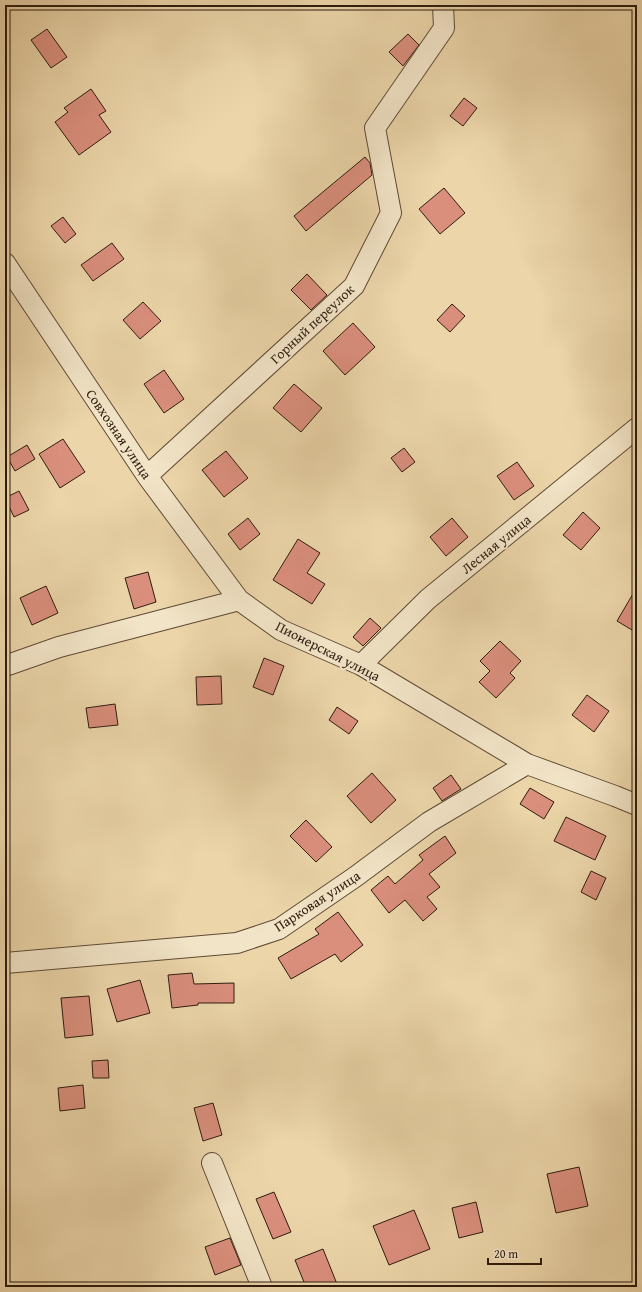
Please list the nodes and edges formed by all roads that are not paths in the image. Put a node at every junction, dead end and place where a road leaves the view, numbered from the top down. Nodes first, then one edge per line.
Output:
1 (443, 5) edge
2 (5, 262) edge
3 (637, 428) edge
4 (147, 476) junction
5 (239, 600) junction
6 (361, 665) junction
7 (5, 666) edge
8 (527, 764) junction
9 (637, 805) edge
10 (5, 963) edge
11 (212, 1163) dead end
12 (262, 1287) edge

1 - 4 street, Горный переулок
2 - 4 street, Совхозная улица
3 - 6 street, Лесная улица
4 - 5 street, Совхозная улица
5 - 6 street, Пионерская улица
5 - 7 street
6 - 8 street, Пионерская улица
8 - 9 street, Пионерская улица
8 - 10 street, Парковая улица
11 - 12 street

